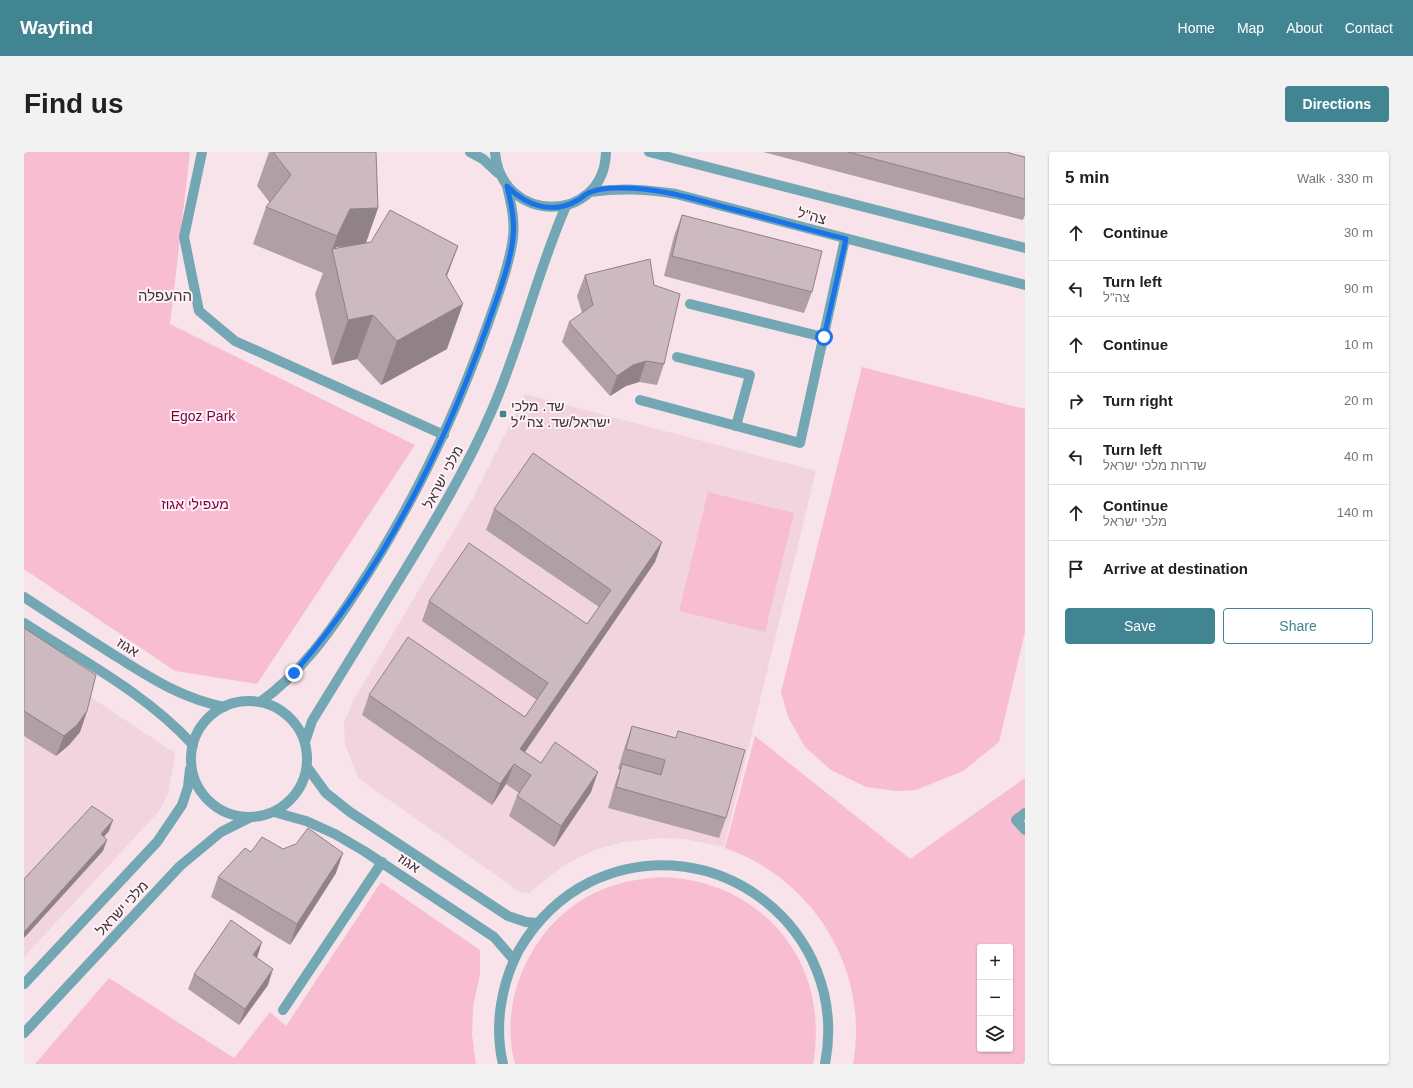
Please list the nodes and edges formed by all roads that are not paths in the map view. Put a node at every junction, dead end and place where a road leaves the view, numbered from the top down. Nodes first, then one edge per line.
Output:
1 (202, 152) edge
2 (470, 152) edge
3 (495, 152) edge
4 (606, 152) edge
5 (649, 152) edge
6 (499, 174) junction
7 (507, 186) junction
8 (590, 192) junction
9 (566, 206) junction
10 (846, 239) junction
11 (1025, 248) edge
12 (1024, 281) edge
13 (690, 304) dead end
14 (824, 337) junction
15 (677, 357) dead end
16 (640, 400) dead end
17 (736, 426) junction
18 (444, 435) junction
19 (24, 597) edge
20 (24, 623) edge
21 (260, 702) junction
22 (224, 707) junction
23 (304, 742) junction
24 (193, 745) junction
25 (191, 759) junction
26 (307, 767) junction
27 (274, 812) junction
28 (1025, 813) edge
29 (251, 817) junction
30 (1025, 830) edge
31 (382, 862) junction
32 (538, 923) junction
33 (514, 960) junction
34 (24, 984) edge
35 (283, 1010) dead end
36 (24, 1033) edge
37 (503, 1064) edge
38 (825, 1064) edge

1 - 18 street
2 - 6 street
3 - 6 street
4 - 8 street
5 - 11 street, צה"ל
6 - 7 street
7 - 9 street
7 - 18 street, מלכי ישראל
8 - 9 street
8 - 10 street, צה"ל
9 - 23 street, מלכי ישראל
10 - 12 street, צה"ל
10 - 14 street
13 - 14 street
14 - 17 street
15 - 17 street
16 - 17 street
18 - 21 street, מלכי ישראל
19 - 22 street, אגוז
20 - 24 street
21 - 22 street
21 - 23 street
22 - 24 street
23 - 26 street
24 - 25 street
25 - 29 street
25 - 34 street, מלכי ישראל
26 - 27 street
26 - 32 street, אגוז
27 - 29 street
27 - 31 street, אגוז
28 - 30 street
29 - 36 street, מלכי ישראל
31 - 33 street, אגוז
31 - 35 street
32 - 33 street
32 - 38 street
33 - 37 street

